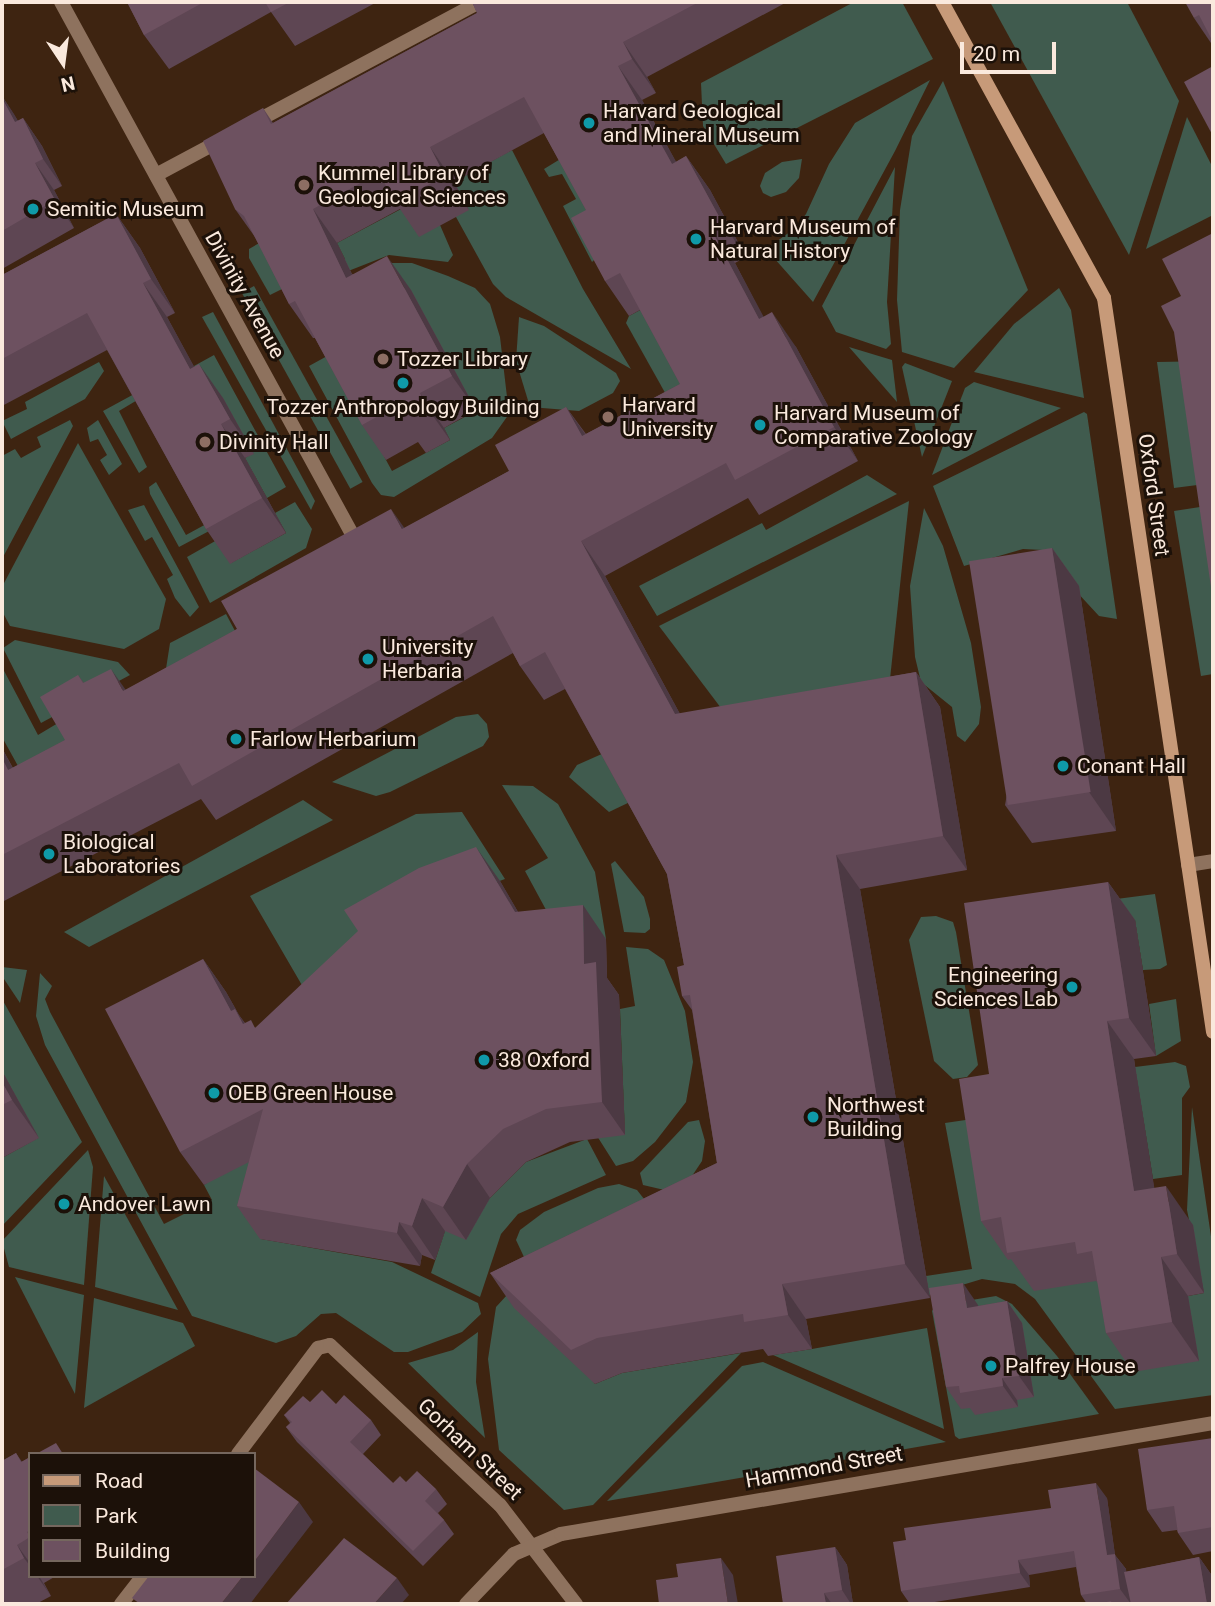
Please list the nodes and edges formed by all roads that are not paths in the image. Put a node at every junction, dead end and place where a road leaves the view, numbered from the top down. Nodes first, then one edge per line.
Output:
1 (61, 2) edge
2 (480, 2) edge
3 (942, 2) edge
4 (156, 175) junction
5 (352, 534) edge
6 (1213, 861) edge
7 (1188, 865) junction
8 (1213, 1032) edge
9 (1213, 1423) edge
10 (239, 1452) edge
11 (534, 1545) junction
12 (141, 1578) edge
13 (121, 1604) edge
14 (466, 1604) edge
15 (576, 1604) edge

1 - 4 street, Divinity Avenue
2 - 4 street
3 - 7 street, Oxford Street
4 - 5 street, Divinity Avenue
6 - 7 street
7 - 8 street, Oxford Street
9 - 11 street, Hammond Street
10 - 11 street, Gorham Street
11 - 14 street, Hammond Street
11 - 15 street, Gorham Street
12 - 13 street

